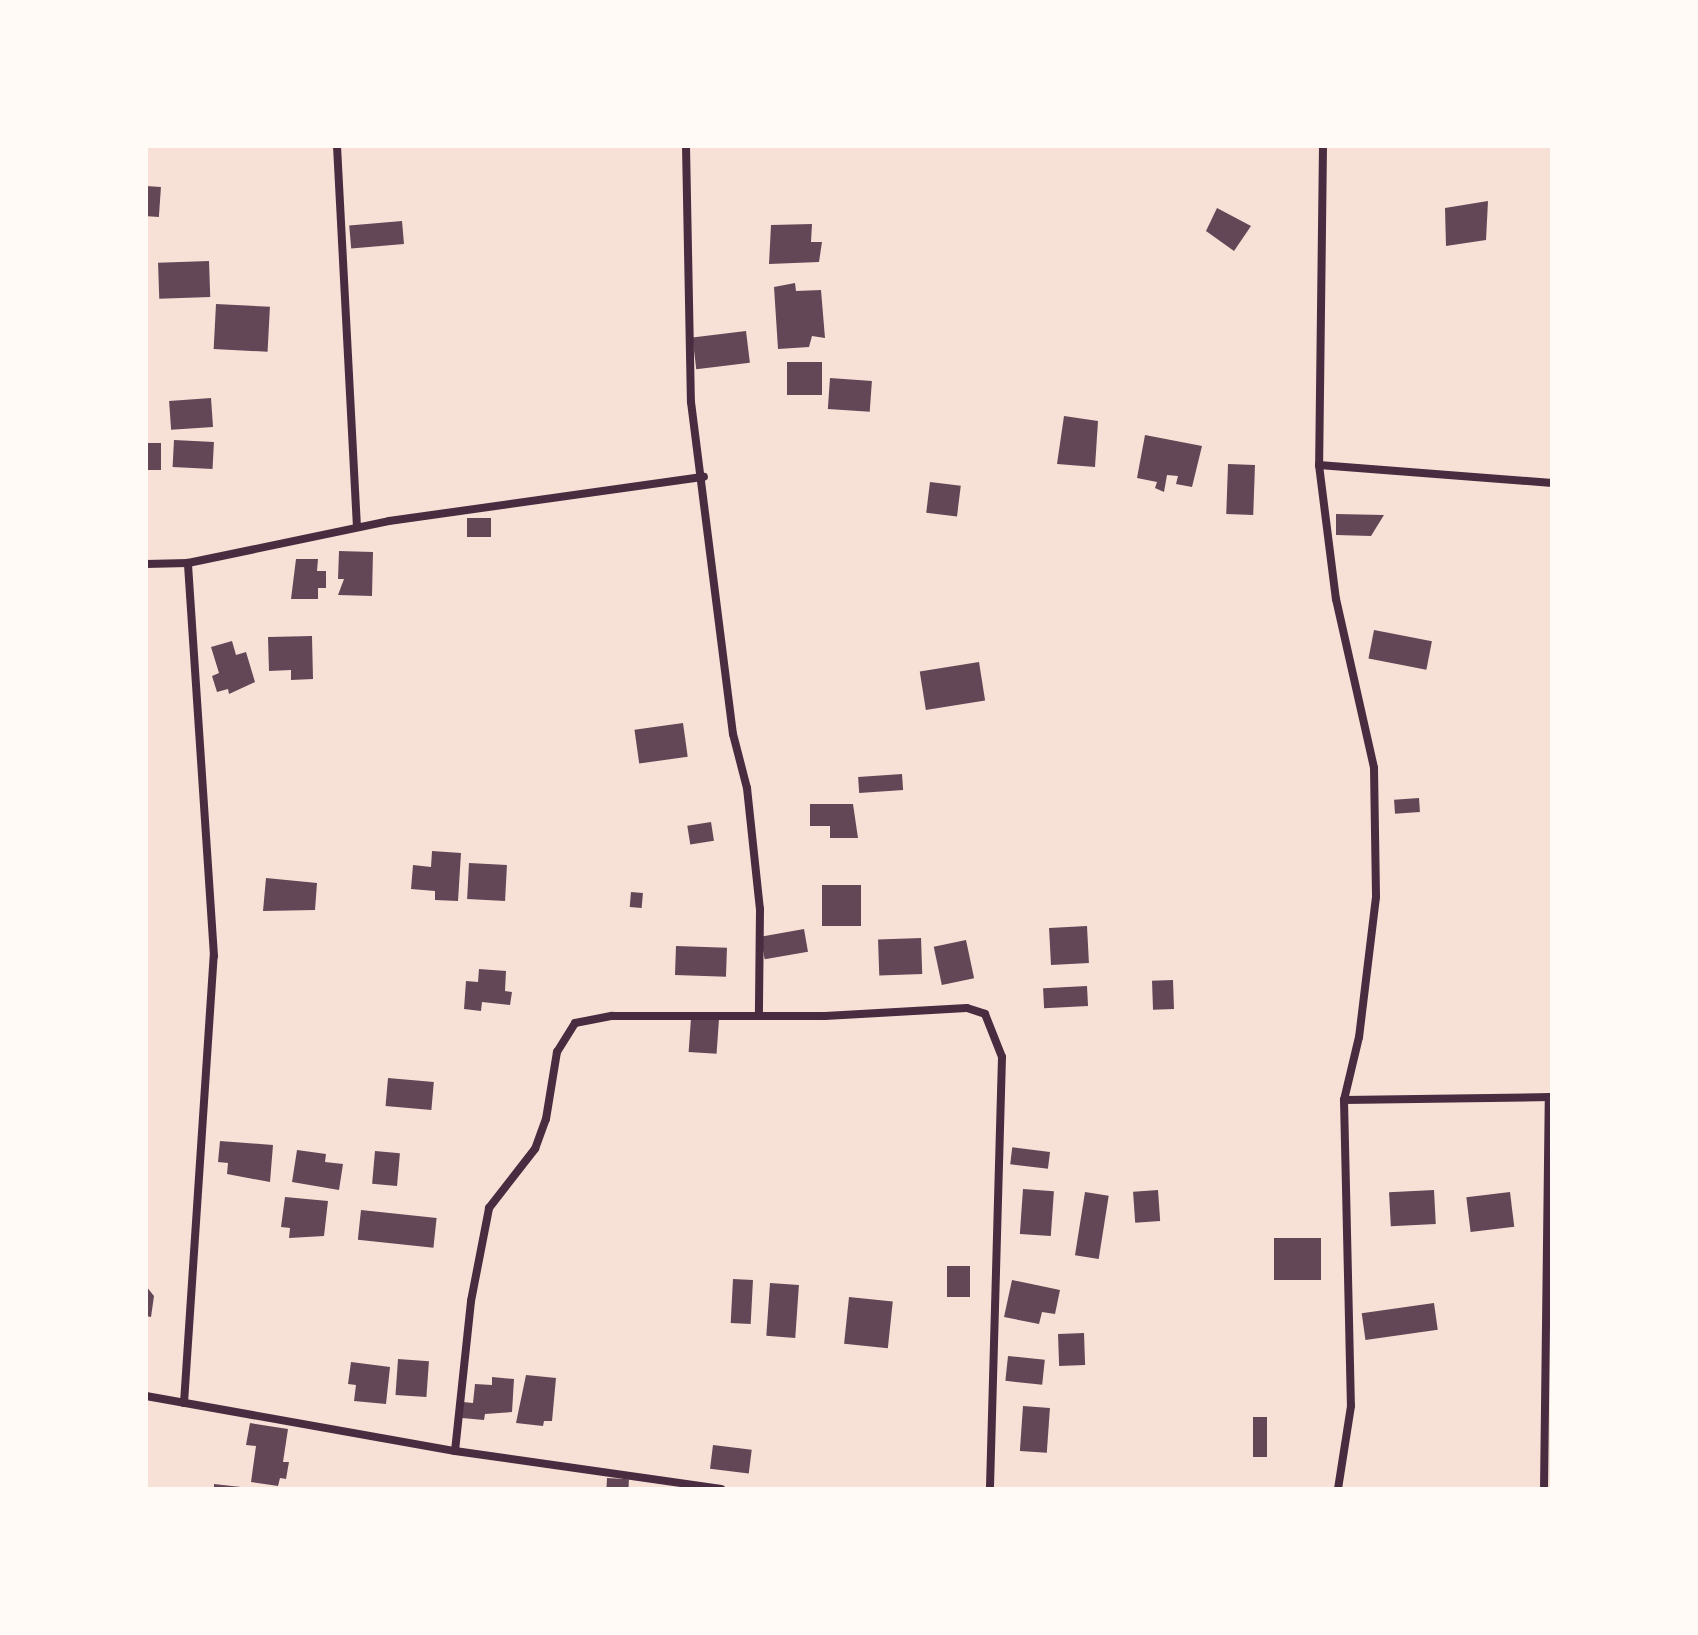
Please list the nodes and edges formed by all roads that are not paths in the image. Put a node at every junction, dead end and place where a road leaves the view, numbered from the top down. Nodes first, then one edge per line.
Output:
1 (337, 146) edge
2 (686, 146) edge
3 (1323, 146) edge
4 (1319, 465) junction
5 (704, 477) junction
6 (1552, 483) edge
7 (357, 526) junction
8 (188, 563) junction
9 (146, 564) edge
10 (759, 1012) junction
11 (1550, 1096) edge
12 (1344, 1100) junction
13 (1549, 1376) edge
14 (146, 1396) edge
15 (184, 1403) junction
16 (455, 1451) junction
17 (721, 1489) edge
18 (990, 1489) edge
19 (1338, 1489) edge
20 (1544, 1489) edge

1 - 7 street
2 - 5 street
3 - 4 street
4 - 6 street
4 - 12 street
5 - 7 street
5 - 10 street
7 - 8 street
8 - 9 street
8 - 15 street
10 - 16 street
10 - 18 street
11 - 12 street
11 - 13 street
12 - 19 street
13 - 20 street
14 - 15 street
15 - 16 street
16 - 17 street

